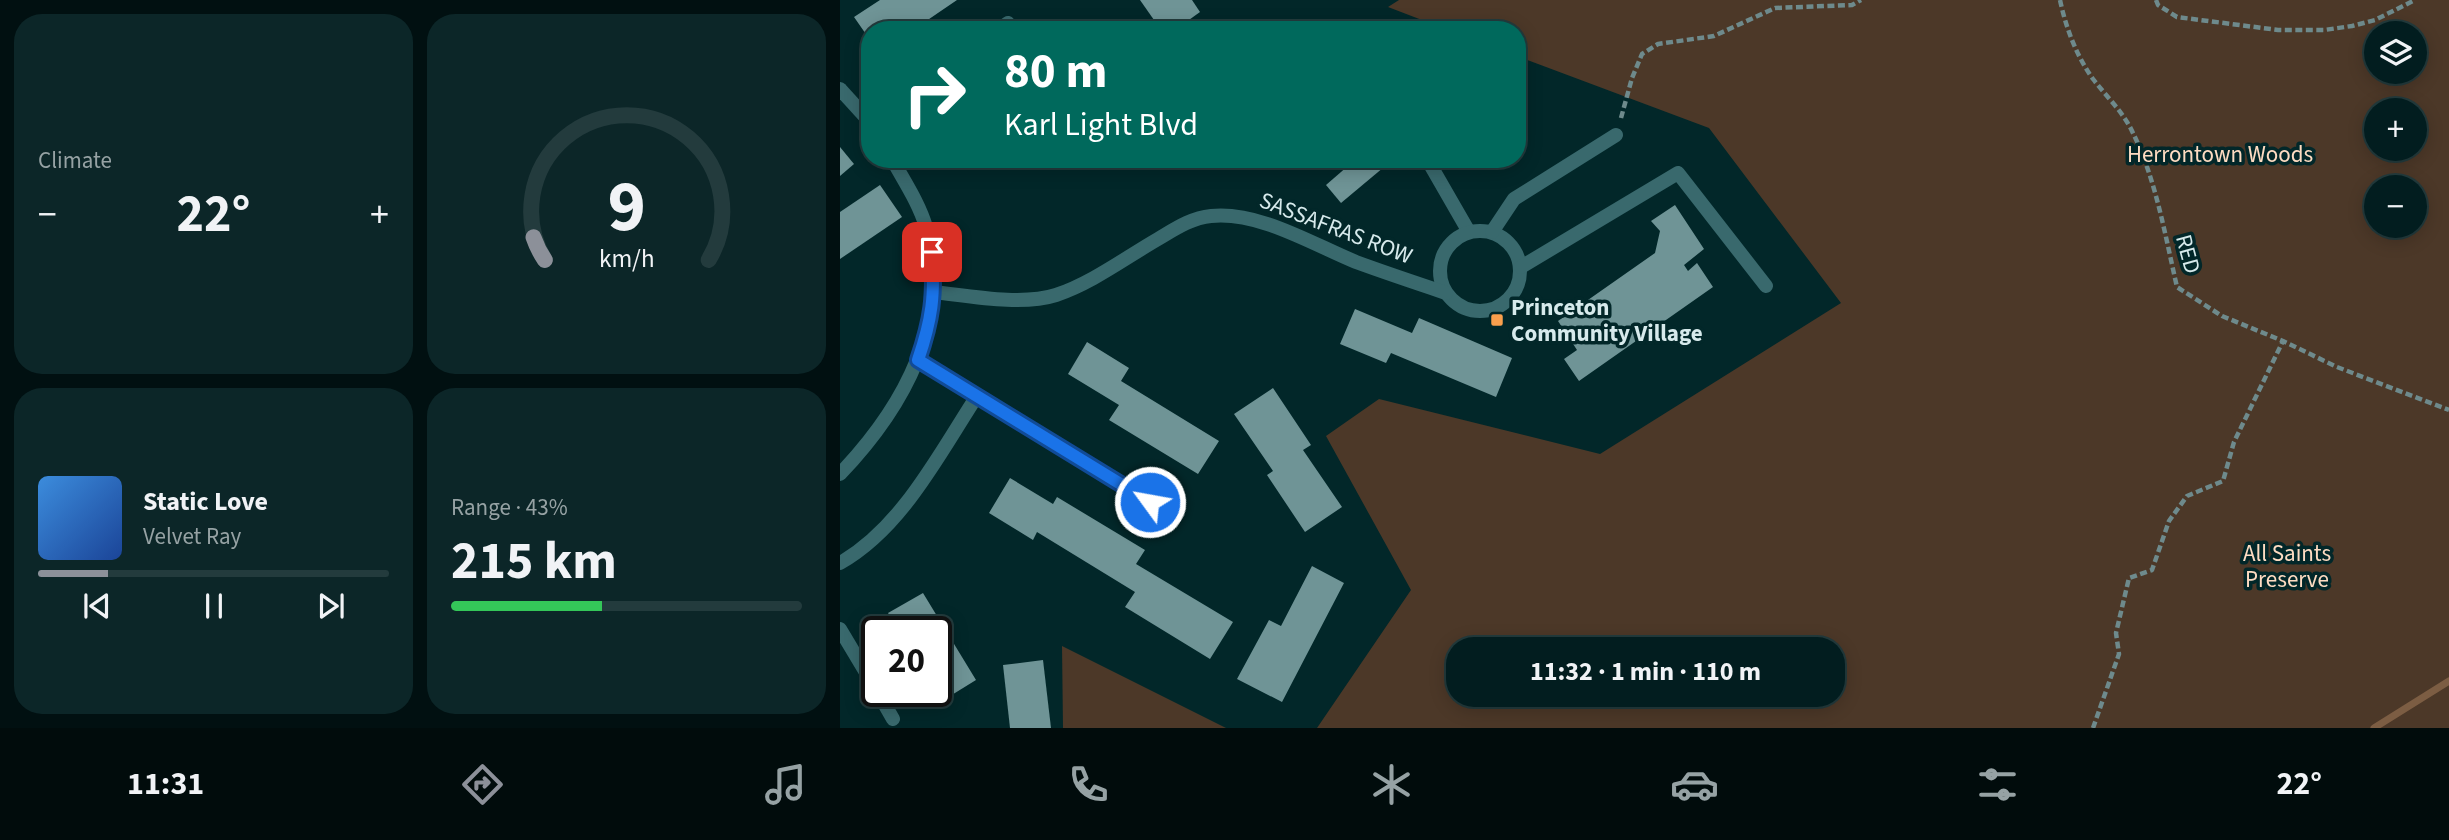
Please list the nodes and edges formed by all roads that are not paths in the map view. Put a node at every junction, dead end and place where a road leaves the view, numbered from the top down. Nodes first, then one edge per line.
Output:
1 (840, 89) edge
2 (861, 111) edge
3 (1616, 135) road end
4 (897, 168) edge
5 (1432, 168) edge
6 (1469, 232) junction
7 (1492, 232) junction
8 (1521, 267) junction
9 (1766, 286) dead end
10 (934, 292) junction
11 (1446, 293) junction
12 (918, 360) junction
13 (976, 396) junction
14 (840, 474) edge
15 (1150, 502) dead end
16 (840, 563) edge
17 (840, 629) edge
18 (861, 664) edge
19 (886, 707) edge
20 (893, 719) dead end

1 - 2 lane
3 - 7 lane
4 - 10 lane
5 - 6 lane
6 - 7 lane
6 - 11 lane
7 - 8 lane
8 - 9 lane
8 - 11 lane
10 - 11 lane, SASSAFRAS ROW
10 - 12 lane
12 - 13 lane
12 - 14 lane
13 - 15 lane
13 - 16 lane
17 - 18 lane
19 - 20 lane

